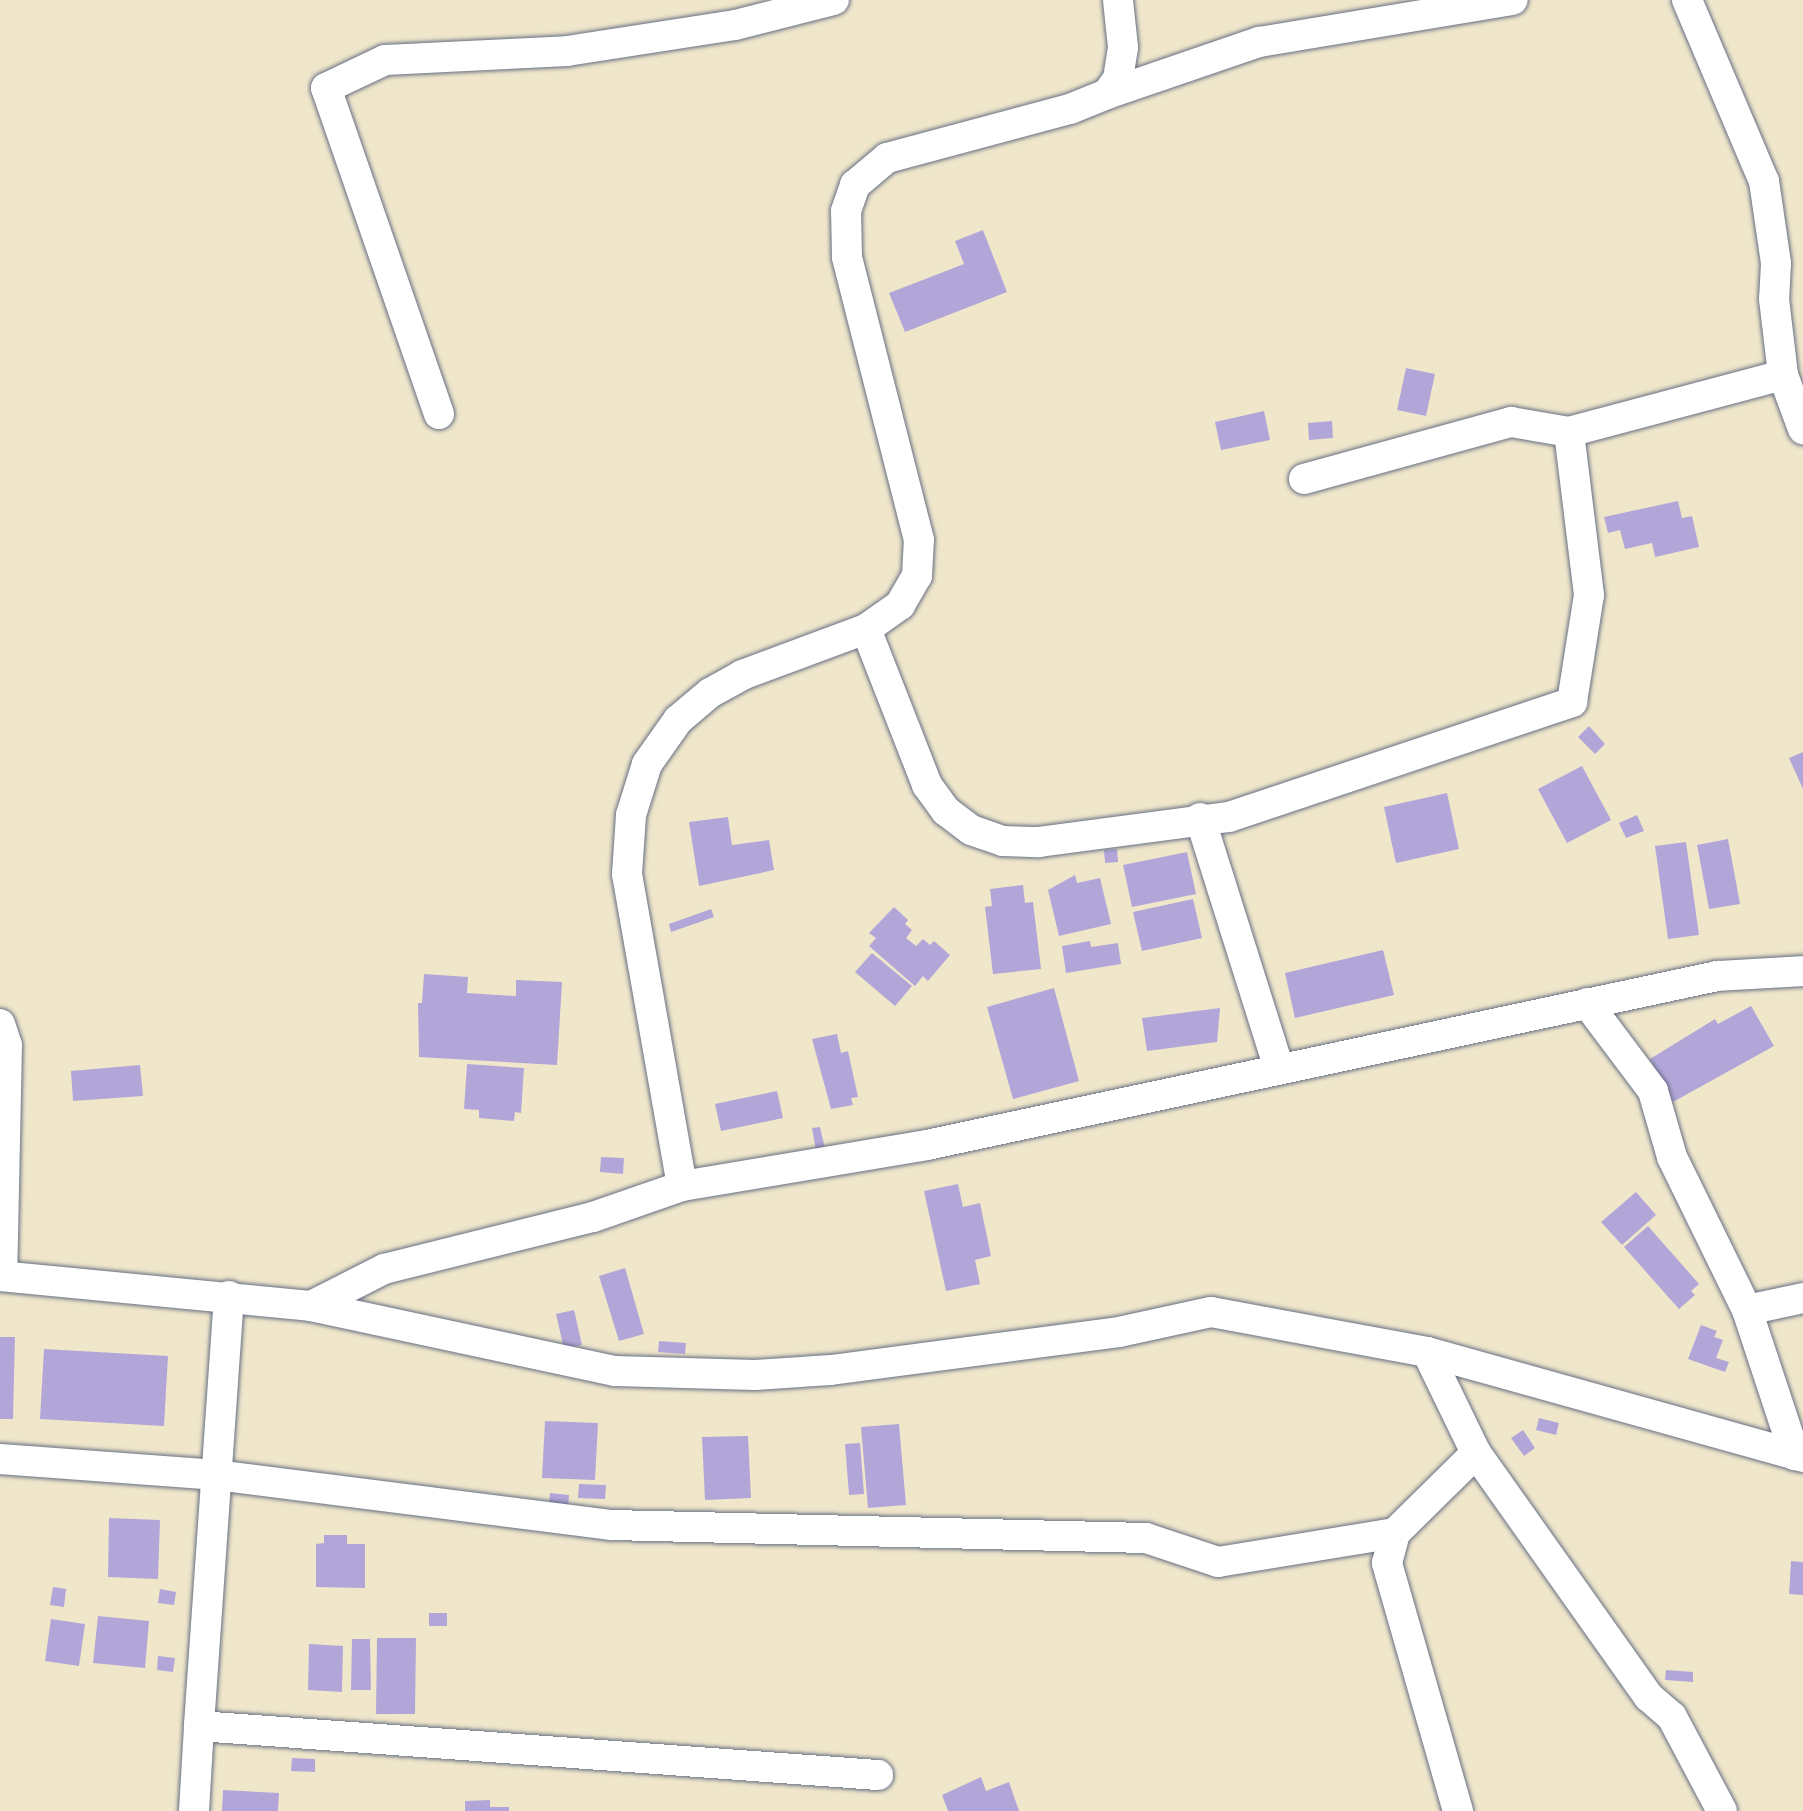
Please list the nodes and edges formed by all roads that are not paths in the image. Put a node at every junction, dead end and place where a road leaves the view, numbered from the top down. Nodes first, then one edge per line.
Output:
1 (834, 0) edge
2 (1118, 0) edge
3 (1513, 0) edge
4 (1687, 0) edge
5 (1449, 5) edge
6 (1107, 94) junction
7 (1783, 375) junction
8 (439, 414) dead end
9 (1803, 429) edge
10 (1569, 432) junction
11 (1304, 479) dead end
12 (866, 629) junction
13 (1200, 818) junction
14 (1803, 971) edge
15 (1587, 1003) junction
16 (0, 1024) edge
17 (1279, 1068) junction
18 (682, 1186) junction
19 (1, 1276) edge
20 (229, 1296) junction
21 (1803, 1298) edge
22 (311, 1306) junction
23 (1747, 1310) junction
24 (1427, 1352) junction
25 (1476, 1453) junction
26 (1799, 1456) edge
27 (0, 1459) edge
28 (216, 1475) junction
29 (1395, 1533) junction
30 (199, 1726) junction
31 (878, 1775) dead end
32 (194, 1811) edge
33 (1458, 1811) edge
34 (1722, 1811) edge

1 - 8 street
2 - 6 street
3 - 5 street
4 - 7 street
5 - 6 street
6 - 12 street
7 - 9 street
7 - 10 street
10 - 11 street
10 - 13 street
12 - 13 street
12 - 18 street
13 - 17 street
14 - 15 street
15 - 17 street
15 - 23 street
16 - 19 street
17 - 18 street
18 - 22 street
19 - 20 street
20 - 22 street
20 - 28 street
21 - 23 street
22 - 24 street
23 - 26 street
24 - 25 street
24 - 26 street
25 - 29 street
25 - 34 street
27 - 28 street
28 - 29 street
28 - 30 street
29 - 33 street
30 - 31 street
30 - 32 street

